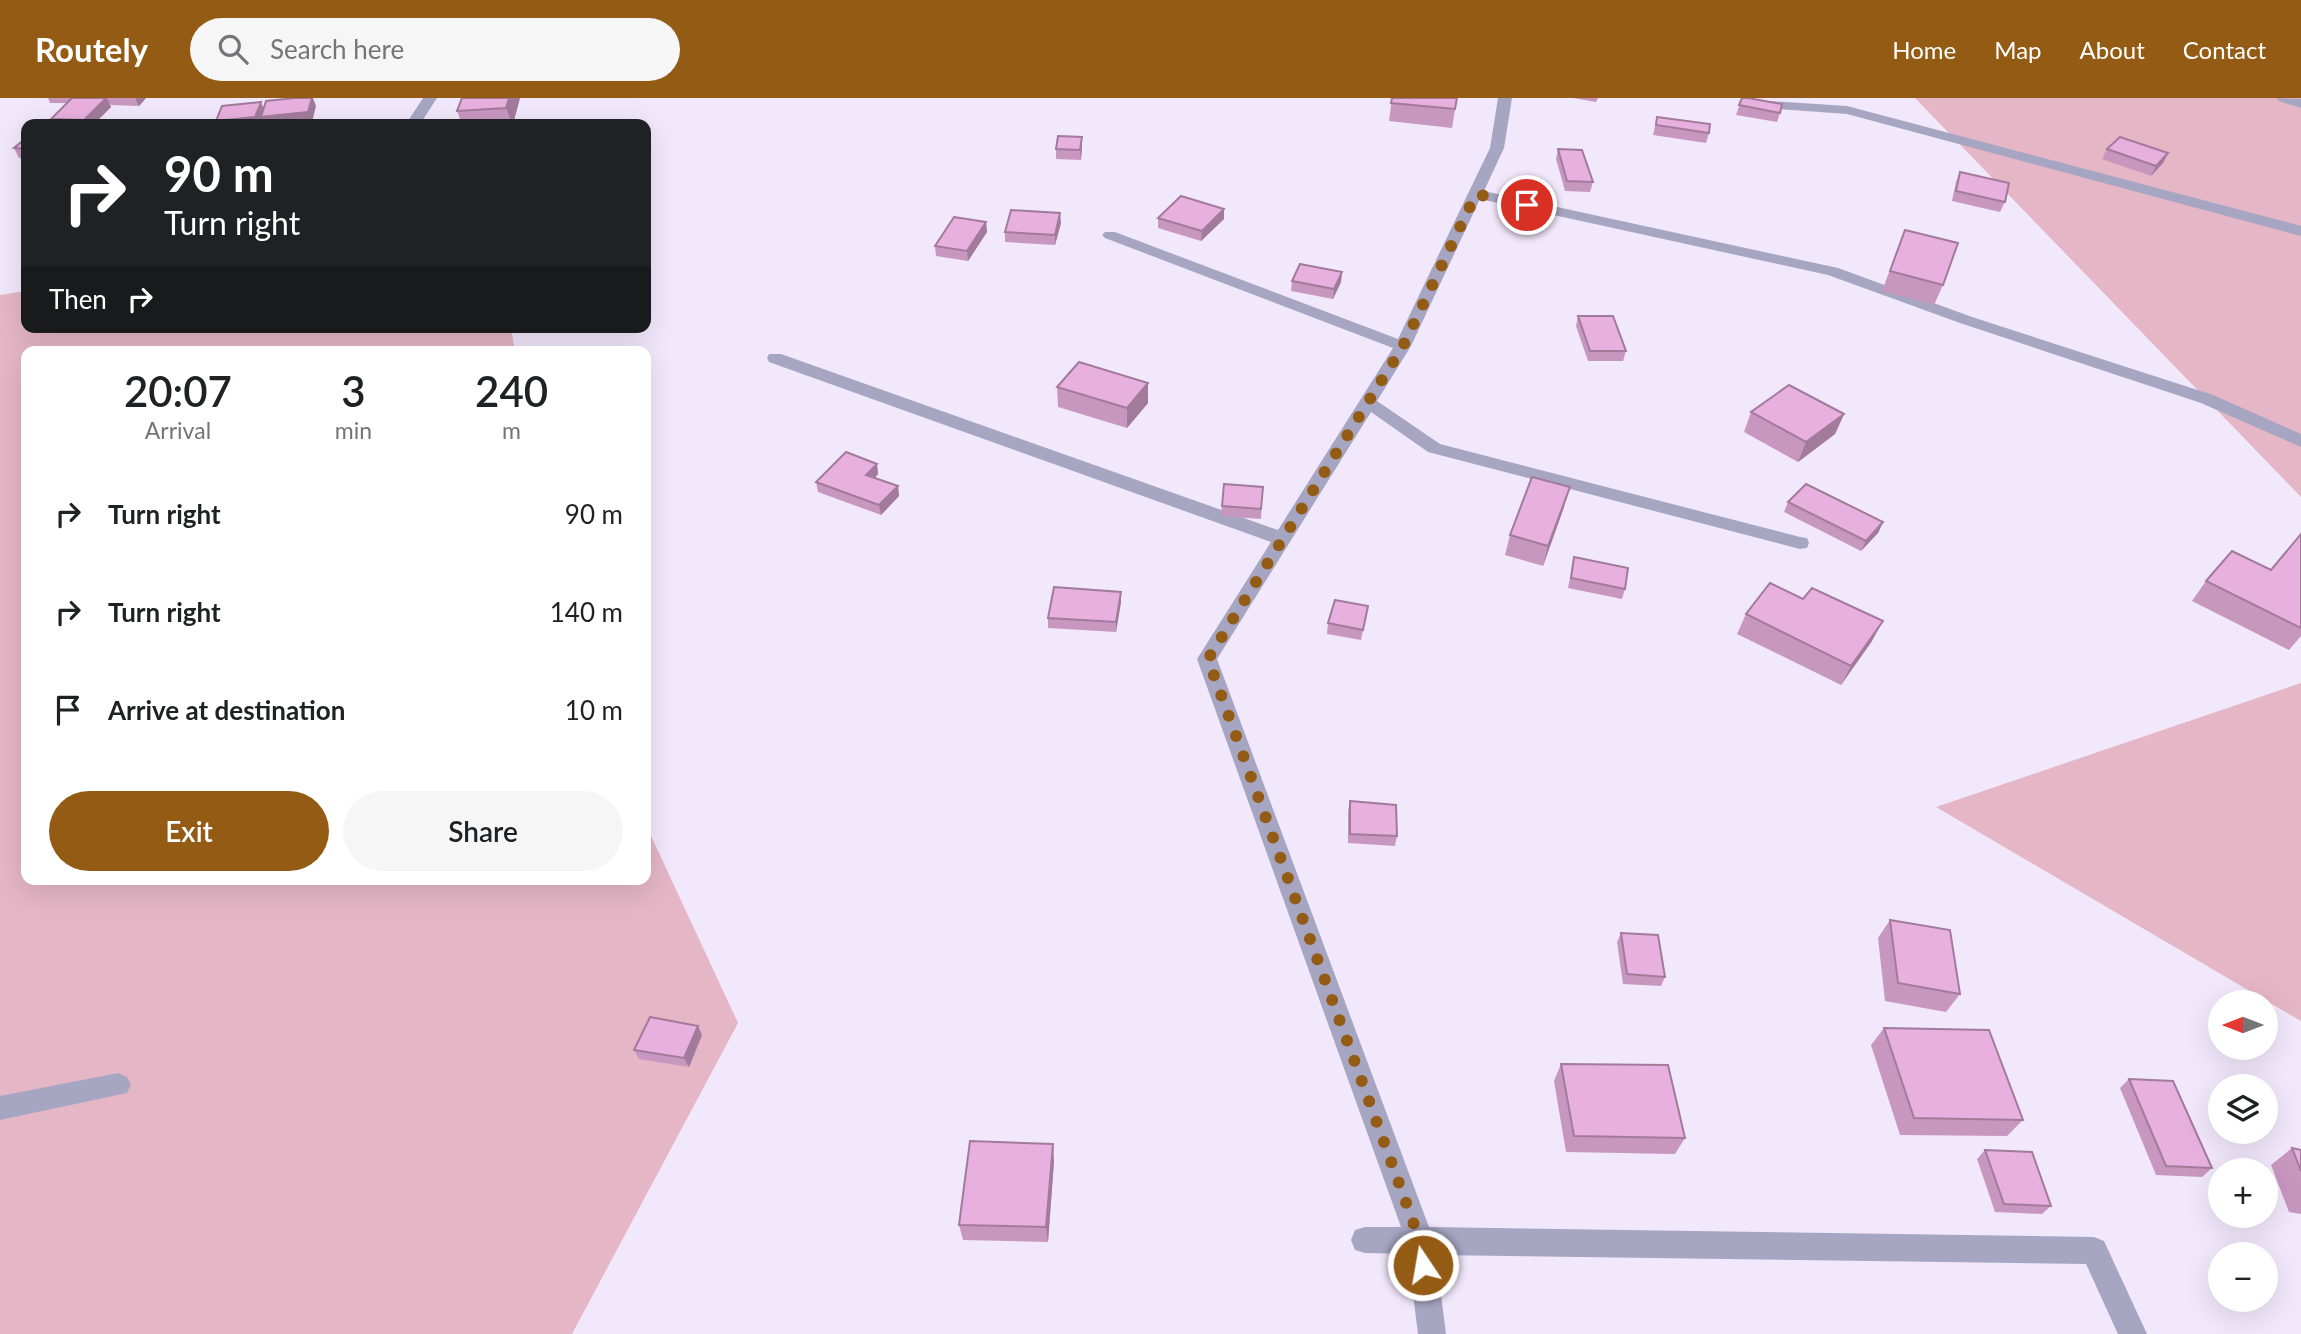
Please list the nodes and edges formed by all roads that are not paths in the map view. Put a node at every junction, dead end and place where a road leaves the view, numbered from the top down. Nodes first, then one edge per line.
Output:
1 (430, 98) edge
2 (1505, 98) edge
3 (2284, 98) edge
4 (2301, 104) edge
5 (1769, 105) edge
6 (416, 119) edge
7 (1476, 194) junction
8 (2301, 231) edge
9 (1110, 235) dead end
10 (1403, 346) junction
11 (775, 358) dead end
12 (1368, 402) junction
13 (2301, 441) edge
14 (1283, 539) junction
15 (1801, 543) dead end
16 (118, 1085) dead end
17 (0, 1108) edge
18 (1365, 1240) dead end
19 (1420, 1241) junction
20 (1432, 1334) edge
21 (2133, 1334) edge

1 - 6 street
2 - 7 street
3 - 4 street
5 - 8 street
7 - 10 street
7 - 13 street
9 - 10 street
10 - 12 street
11 - 14 street
12 - 14 street
12 - 15 street
14 - 19 street
16 - 17 street
18 - 19 street
19 - 20 street
19 - 21 street

